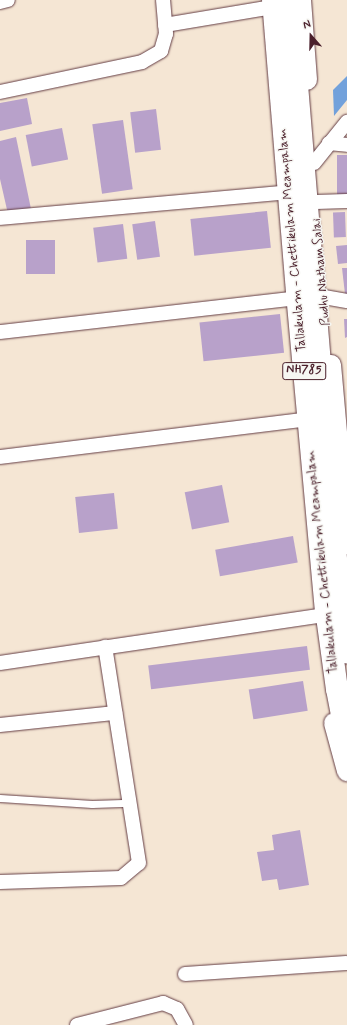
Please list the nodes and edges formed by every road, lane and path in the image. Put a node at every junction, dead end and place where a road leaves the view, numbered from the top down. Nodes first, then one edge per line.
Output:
1 (8, 0) edge
2 (163, 0) edge
3 (290, 0) edge
4 (301, 0) edge
5 (0, 2) edge
6 (269, 3) edge
7 (166, 25) junction
8 (0, 92) edge
9 (347, 122) edge
10 (329, 143) junction
11 (347, 145) edge
12 (314, 164) junction
13 (280, 193) junction
14 (347, 201) edge
15 (316, 202) junction
16 (0, 218) edge
17 (324, 297) junction
18 (288, 299) junction
19 (347, 301) edge
20 (0, 332) edge
21 (340, 396) edge
22 (300, 420) junction
23 (0, 457) edge
24 (347, 544) edge
25 (319, 616) junction
26 (105, 647) junction
27 (347, 652) edge
28 (0, 663) edge
29 (115, 713) junction
30 (0, 725) edge
31 (347, 741) edge
32 (347, 771) edge
33 (0, 798) edge
34 (130, 804) junction
35 (0, 882) edge
36 (347, 963) edge
37 (186, 974) dead end
38 (77, 1025) edge
39 (186, 1025) edge

1 - 5 street
2 - 7 street
3 - 27 highway, Tallakulam - Chettikulam Meampalam / NH785
4 - 12 main road, Pudhu Natham Salai
6 - 7 street
6 - 13 main road
6 - 31 highway, Tallakulam - Chettikulam Meampalam / NH785
7 - 8 street
9 - 10 street
10 - 11 street
10 - 12 street
12 - 15 main road, Pudhu Natham Salai
13 - 16 street
13 - 18 main road
14 - 15 street
15 - 17 main road, Pudhu Natham Salai
17 - 19 street
17 - 21 main road, Pudhu Natham Salai
18 - 20 street
18 - 22 main road
21 - 24 main road, Pudhu Natham Salai
22 - 23 street
22 - 25 main road
25 - 26 street
25 - 32 main road
26 - 28 street
26 - 29 street
29 - 30 street
29 - 34 street
33 - 34 lane
34 - 35 street
36 - 37 street
38 - 39 street

